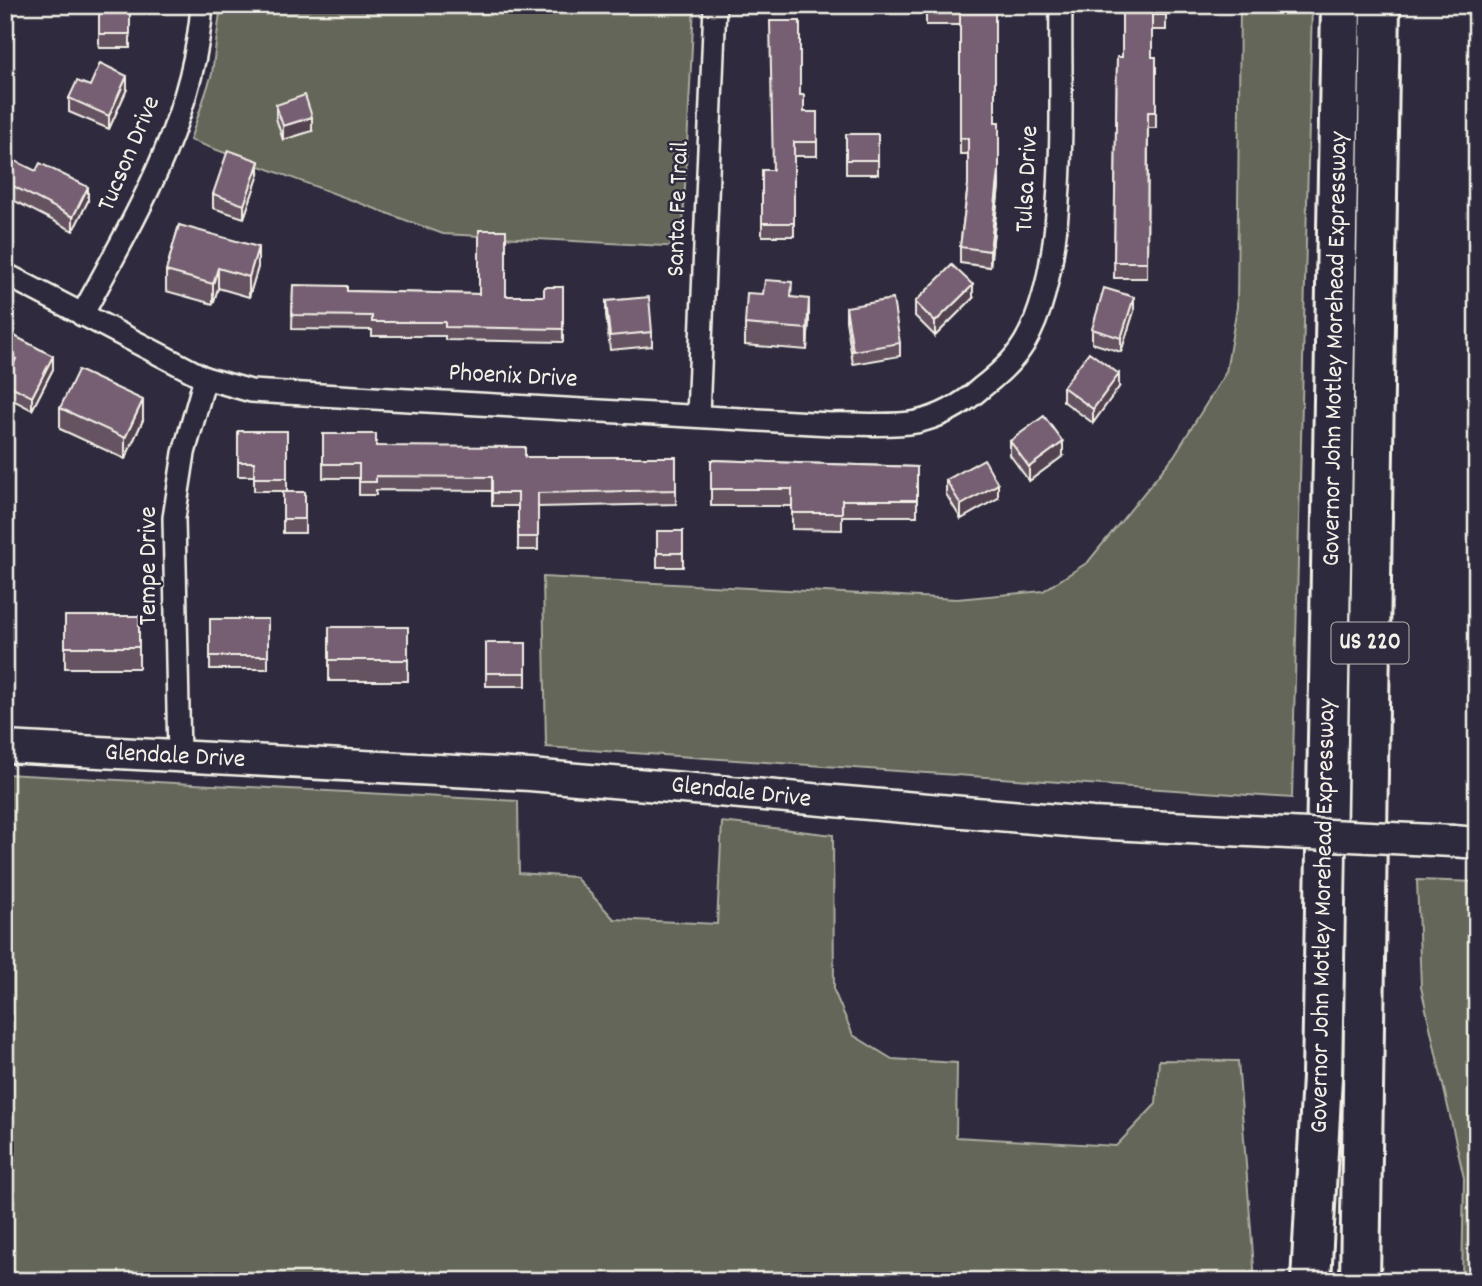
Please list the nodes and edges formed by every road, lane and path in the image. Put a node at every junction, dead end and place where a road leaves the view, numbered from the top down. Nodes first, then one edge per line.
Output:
1 (202, 5) edge
2 (715, 5) edge
3 (1061, 5) edge
4 (1341, 5) edge
5 (1380, 5) edge
6 (5, 274) edge
7 (82, 315) junction
8 (1021, 349) joint
9 (205, 378) junction
10 (698, 415) junction
11 (5, 747) edge
12 (179, 757) junction
13 (1465, 842) edge
14 (1311, 1281) edge
15 (1360, 1281) edge

1 - 7 street, Tucson Drive
2 - 10 street, Santa Fe Trail
3 - 8 street, Tulsa Drive
4 - 14 highway, Governor John Motley Morehead Expressway / US 220
5 - 15 highway, Governor John Motley Morehead Expressway / US 220
6 - 7 street, Phoenix Drive
7 - 9 street, Phoenix Drive
8 - 10 street, Phoenix Drive
9 - 10 street, Phoenix Drive
9 - 12 street, Tempe Drive
11 - 12 street, Glendale Drive
12 - 13 street, Glendale Drive, bridge

